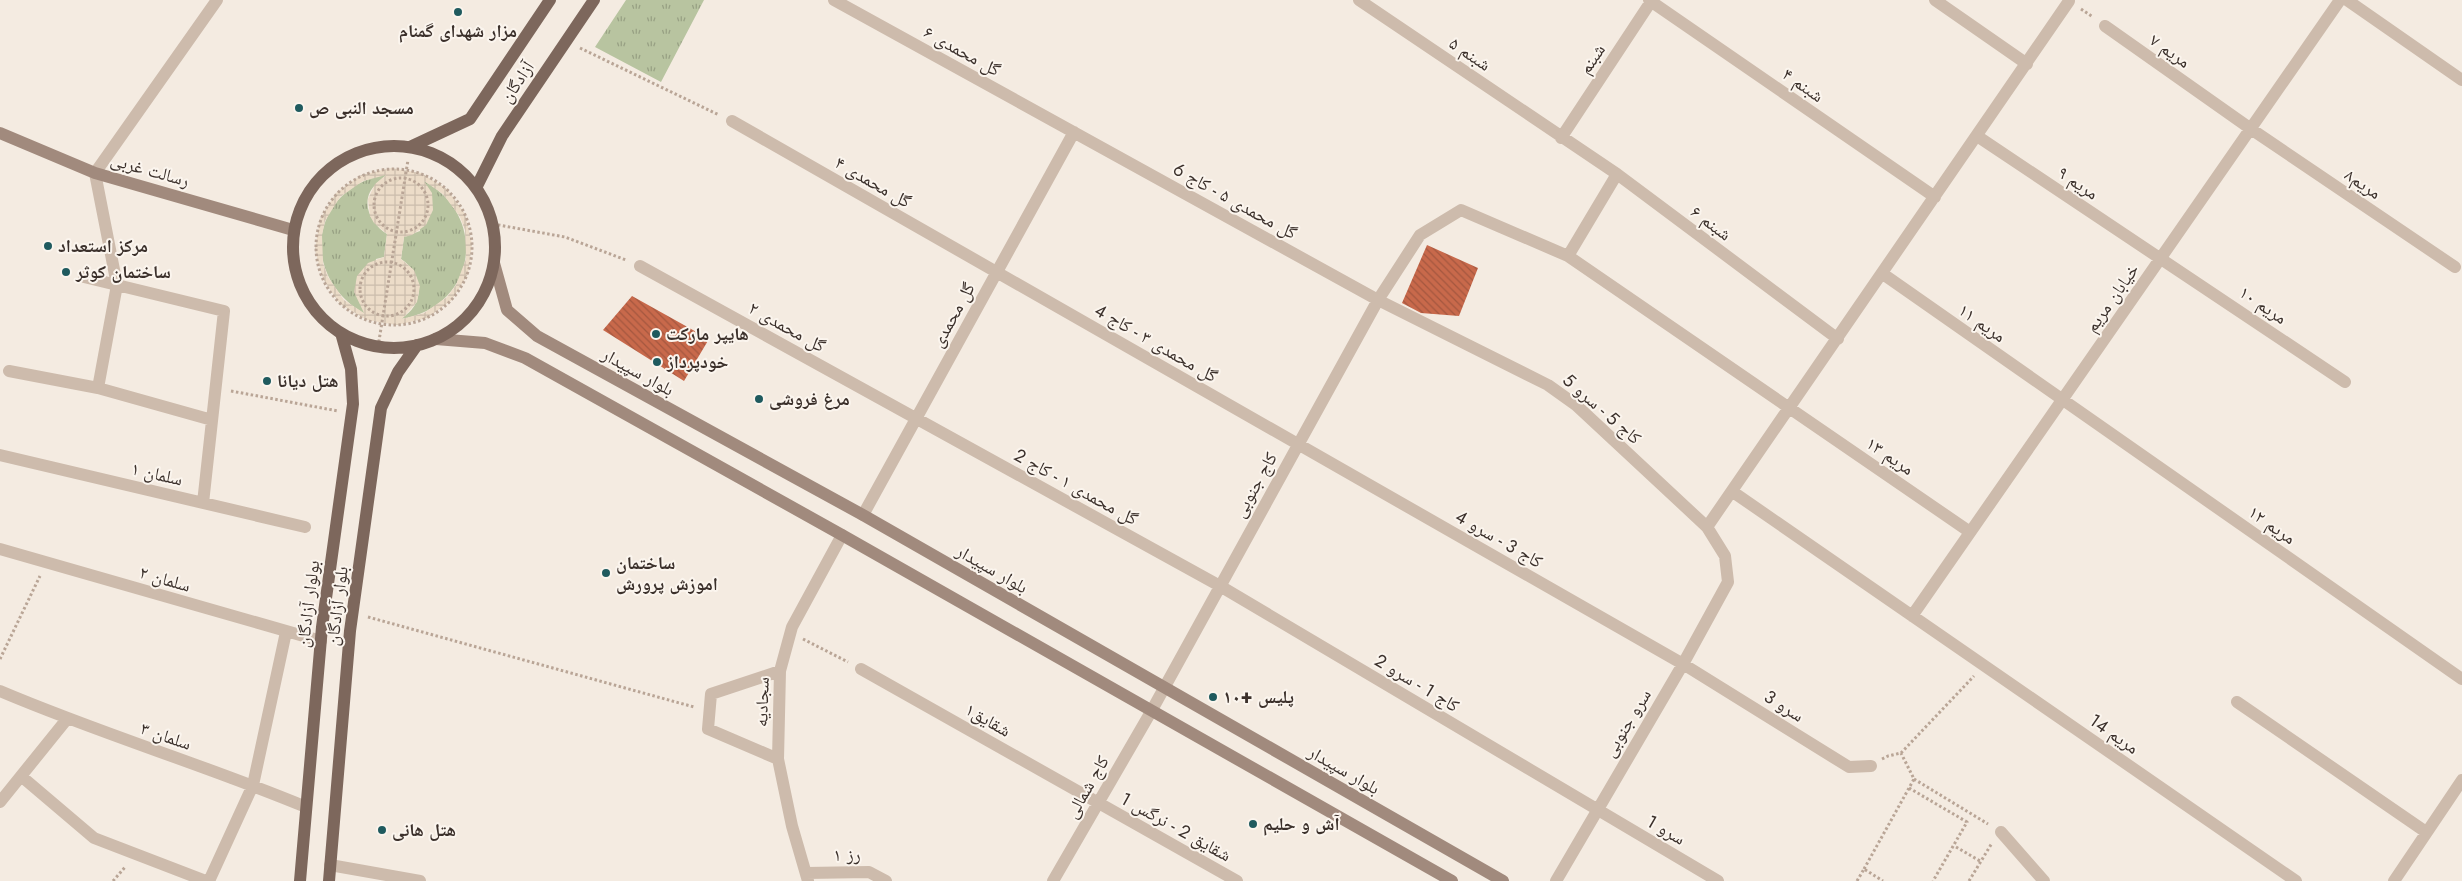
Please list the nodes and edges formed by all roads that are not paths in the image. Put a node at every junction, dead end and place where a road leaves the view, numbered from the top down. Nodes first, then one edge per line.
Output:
1 (217, 0) edge
2 (550, 0) edge
3 (594, 0) edge
4 (834, 0) edge
5 (1359, 0) edge
6 (1651, 0) edge
7 (1935, 0) edge
8 (2340, 0) edge
9 (2348, 0) edge
10 (2070, 1) edge
11 (2105, 26) road end
12 (2027, 64) junction
13 (2462, 80) edge
14 (732, 121) road end
15 (2250, 129) junction
16 (1074, 132) junction
17 (0, 133) edge
18 (1977, 136) junction
19 (1561, 138) junction
20 (410, 147) junction
21 (95, 173) junction
22 (1617, 174) junction
23 (476, 188) junction
24 (1935, 197) junction
25 (294, 230) junction
26 (1568, 256) junction
27 (2160, 258) junction
28 (494, 263) junction
29 (640, 266) road end
30 (2455, 267) dead end
31 (997, 273) junction
32 (1883, 274) junction
33 (84, 277) dead end
34 (117, 285) junction
35 (1378, 300) junction
36 (341, 333) junction
37 (436, 339) junction
38 (1838, 339) junction
39 (418, 346) junction
40 (9, 371) dead end
41 (2346, 382) dead end
42 (98, 388) junction
43 (2062, 400) junction
44 (1791, 408) junction
45 (916, 418) junction
46 (212, 420) junction
47 (1298, 445) junction
48 (0, 455) edge
49 (1733, 492) junction
50 (202, 503) junction
51 (863, 515) junction
52 (1708, 527) junction
53 (305, 528) dead end
54 (1970, 532) junction
55 (842, 535) junction
56 (0, 549) edge
57 (1728, 582) joint
58 (1220, 586) junction
59 (1912, 616) junction
60 (286, 632) junction
61 (321, 642) junction
62 (1683, 664) junction
63 (861, 669) road end
64 (780, 671) junction
65 (2462, 679) edge
66 (1164, 687) junction
67 (0, 691) edge
68 (2238, 702) dead end
69 (1152, 710) junction
70 (67, 719) junction
71 (778, 759) junction
72 (1871, 766) road end
73 (21, 776) junction
74 (2462, 780) edge
75 (253, 785) junction
76 (0, 802) edge
77 (1098, 803) junction
78 (306, 807) junction
79 (1596, 810) junction
80 (2001, 832) road end
81 (2426, 832) junction
82 (330, 865) junction
83 (807, 877) edge
84 (207, 881) edge
85 (300, 881) edge
86 (329, 881) edge
87 (420, 881) edge
88 (886, 881) edge
89 (1053, 881) edge
90 (1237, 881) edge
91 (1452, 881) edge
92 (1503, 881) edge
93 (1556, 881) edge
94 (1718, 881) edge
95 (2044, 881) edge
96 (2296, 881) edge
97 (2394, 881) edge

1 - 21 street
2 - 20 main road, آزادگان
3 - 23 main road, آزادگان
4 - 16 street, گل محمدی ۶
5 - 19 street, شبنم ۵
6 - 19 street, شبنم
6 - 24 street, شبنم ۴
7 - 12 street
8 - 15 street, خیابان مریم
9 - 13 street
10 - 12 street
11 - 15 street, مریم ۷
12 - 18 street
14 - 31 street, گل محمدی ۴
15 - 27 street, خیابان مریم
15 - 30 street, مریم۸
16 - 31 street, گل محمدی
16 - 35 street, گل محمدی ۵ - کاج 6
17 - 21 street, رسالت غربی
18 - 24 street
18 - 27 street, مریم ۹
19 - 22 street, شبنم ۶
20 - 23 main road
20 - 25 main road
21 - 25 street, رسالت غربی
21 - 34 street
22 - 26 street
22 - 38 street, شبنم ۶
23 - 28 main road
24 - 32 street
25 - 36 main road
26 - 35 street, کاج جنوبی
26 - 44 street, مریم ۱۳
27 - 41 street, مریم ۱۰
27 - 43 street, خیابان مریم
28 - 37 main road
28 - 51 street, بلوار سپیدار
29 - 45 street, گل محمدی ۲
31 - 45 street, گل محمدی
31 - 47 street, گل محمدی ۳ - کاج 4
32 - 38 street
32 - 43 street, مریم ۱۱
33 - 34 street
34 - 42 street
34 - 46 street
35 - 47 street, کاج جنوبی
35 - 52 street, کاج 5 - سرو 5
36 - 39 main road
36 - 61 main road, بولوار آزادگان
37 - 39 main road
37 - 55 street
38 - 44 street
39 - 82 main road, بلوار آزادگان
40 - 42 street
42 - 46 street
43 - 54 street, خیابان مریم
43 - 65 street, مریم ۱۲
44 - 49 street
44 - 54 street, مریم ۱۳
45 - 51 street, گل محمدی
45 - 58 street, گل محمدی ۱ - کاج 2
46 - 50 street
47 - 58 street, کاج جنوبی
47 - 62 street, کاج 3 - سرو 4
48 - 50 street, سلمان ۱
49 - 52 street
49 - 59 street, مریم 14
50 - 53 street, سلمان ۱
51 - 66 street, بلوار سپیدار
52 - 57 street, کاج 5 - سرو 5
54 - 59 street, خیابان مریم
55 - 64 street, سجادیه
55 - 69 street
56 - 60 street, سلمان ۲
57 - 62 street, سرو جنوبی
58 - 66 street, کاج جنوبی
58 - 79 street, کاج 1 - سرو 2
59 - 96 street, مریم 14
60 - 61 street, سلمان ۲
60 - 75 street
61 - 78 main road, بولوار آزادگان
62 - 72 street, سرو 3
62 - 79 street, سرو جنوبی
63 - 77 street, شقایق۱
64 - 71 street, سجادیه
64 - 71 street
66 - 69 street, کاج شمالی
66 - 92 street, بلوار سپیدار
67 - 70 street, سلمان ۳
68 - 81 street
69 - 77 street, کاج شمالی
69 - 91 street
70 - 73 street
70 - 75 street, سلمان ۳
71 - 83 street, سجادیه
73 - 76 street
73 - 84 street
74 - 81 street
75 - 78 street, سلمان ۳
75 - 84 street
77 - 89 street, کاج شمالی
77 - 90 street, شقایق 2 - نرگس 1
78 - 85 main road, بولوار آزادگان
79 - 93 street, سرو جنوبی
79 - 94 street, سرو 1
80 - 95 street
81 - 97 street
82 - 86 main road, بلوار آزادگان
82 - 87 street
83 - 88 street, رز ۱

